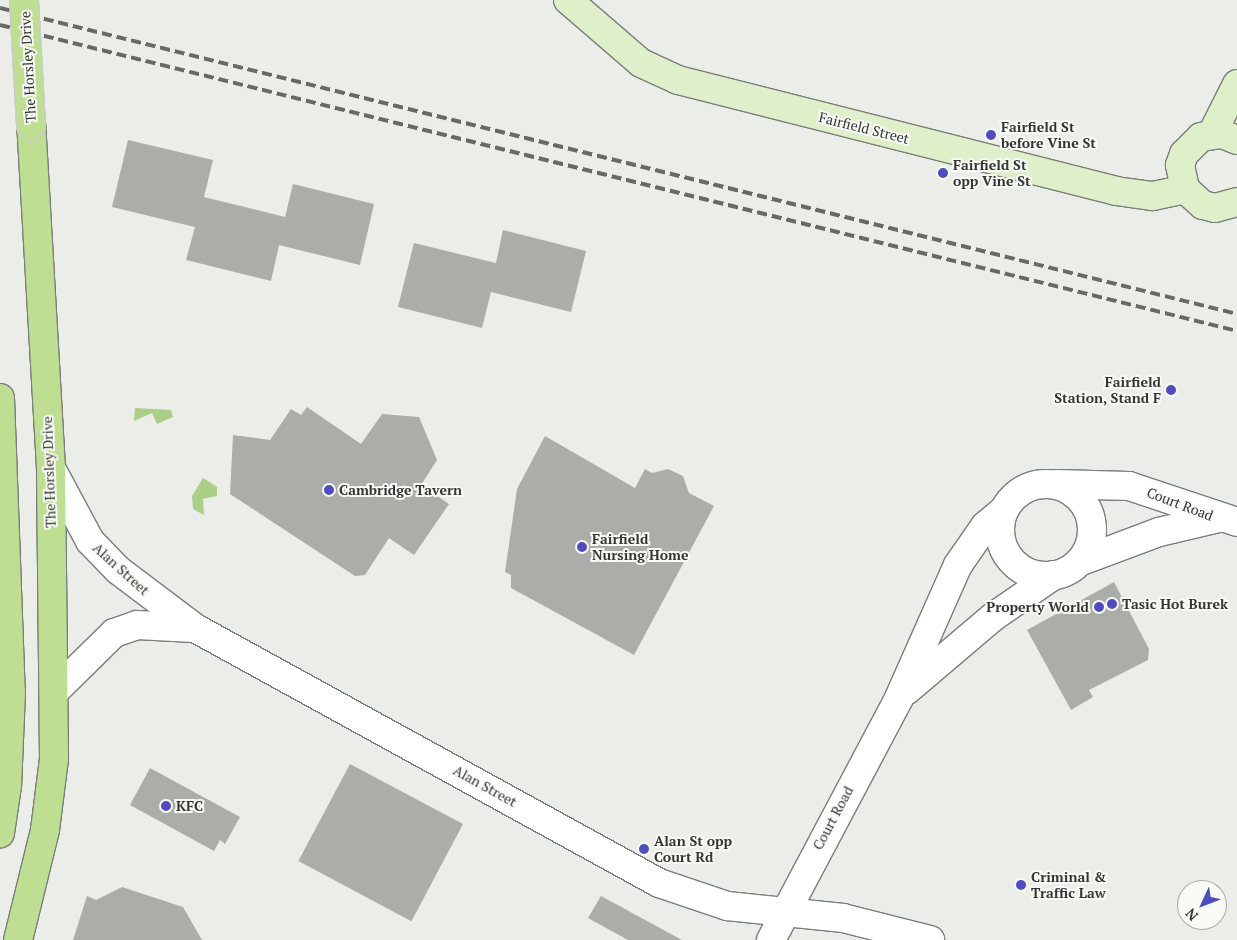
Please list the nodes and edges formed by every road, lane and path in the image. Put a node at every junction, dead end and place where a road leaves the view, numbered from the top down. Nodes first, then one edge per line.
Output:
1 (24, 0) edge
2 (568, 0) edge
3 (1237, 84) edge
4 (1224, 137) edge
5 (1185, 188) junction
6 (1237, 202) edge
7 (0, 398) edge
8 (51, 468) junction
9 (1057, 484) junction
10 (1004, 510) junction
11 (1228, 520) edge
12 (1079, 562) junction
13 (1054, 576) junction
14 (194, 628) junction
15 (54, 692) junction
16 (899, 698) junction
17 (0, 833) edge
18 (786, 912) junction
19 (18, 940) edge
20 (771, 940) edge
21 (930, 940) edge

1 - 8 main road, The Horsley Drive, bridge
2 - 5 main road, Fairfield Street
3 - 4 main road
4 - 5 main road
5 - 6 main road
7 - 17 main road
8 - 14 street, Alan Street
8 - 15 main road, The Horsley Drive
9 - 10 street
9 - 11 street, Court Road
9 - 12 street
10 - 13 street
10 - 16 street, Court Road
11 - 12 street, Court Road
12 - 13 street
13 - 16 street, Court Road
14 - 15 street, Alan Street
14 - 18 street, Alan Street
15 - 19 main road, The Horsley Drive
16 - 18 street, Court Road
18 - 20 street, Court Road
18 - 21 street, Alan Street

